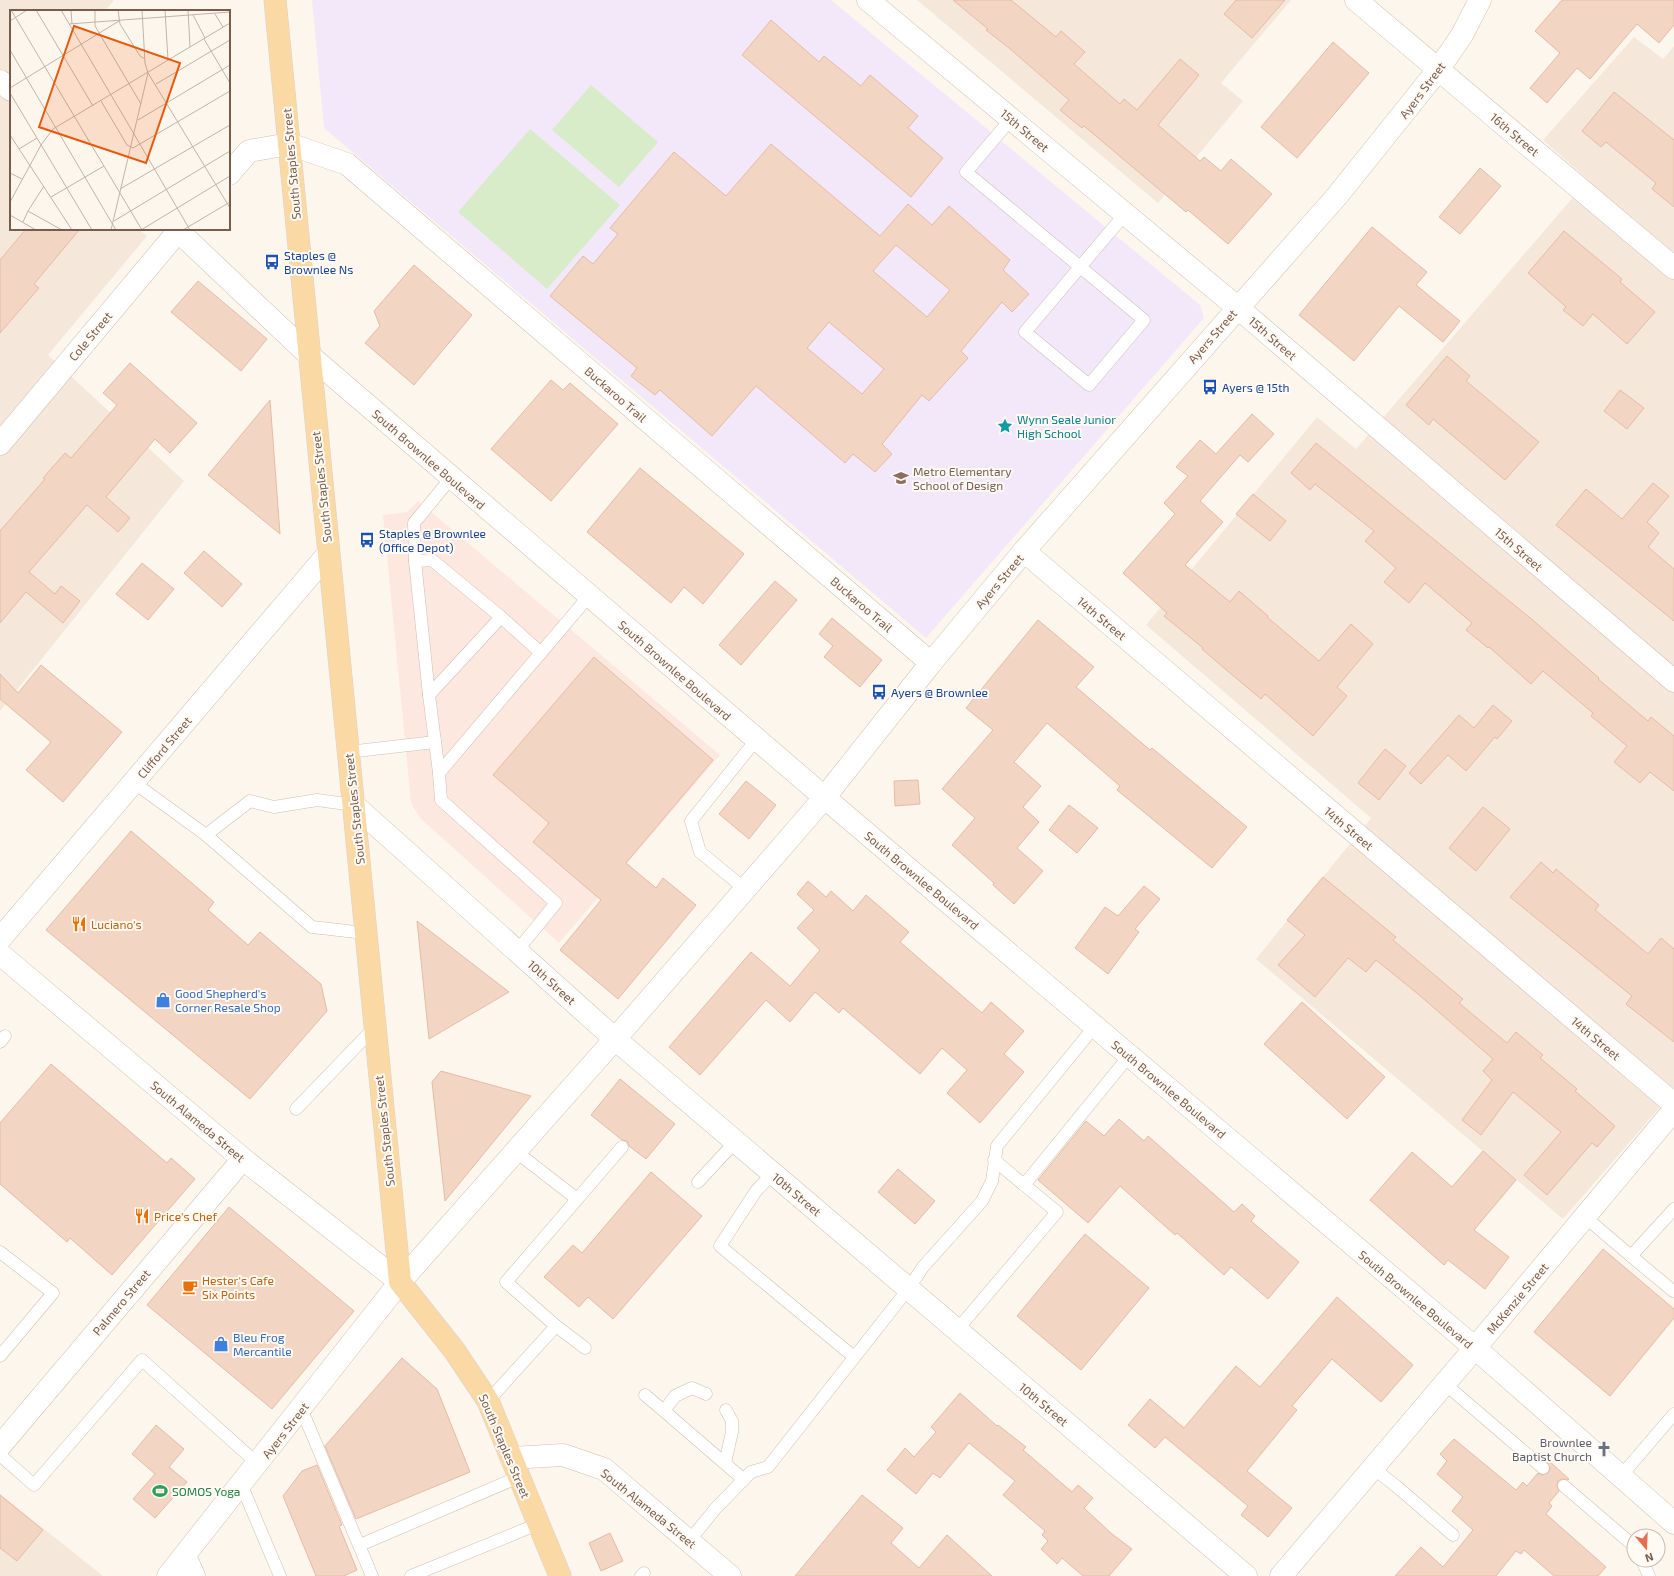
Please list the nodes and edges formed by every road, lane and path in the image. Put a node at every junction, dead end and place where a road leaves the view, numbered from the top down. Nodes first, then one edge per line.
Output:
1 (274, 0) edge
2 (868, 0) edge
3 (1356, 0) edge
4 (1480, 0) edge
5 (1438, 70) junction
6 (0, 81) edge
7 (10, 89) edge
8 (1011, 119) junction
9 (289, 144) junction
10 (230, 173) edge
11 (1125, 214) junction
12 (179, 230) edge
13 (1081, 267) junction
14 (1674, 268) edge
15 (1237, 307) junction
16 (308, 355) junction
17 (0, 444) edge
18 (452, 478) junction
19 (1024, 551) junction
20 (328, 554) junction
21 (415, 561) junction
22 (590, 596) junction
23 (501, 617) junction
24 (541, 652) junction
25 (931, 663) junction
26 (1674, 682) edge
27 (429, 695) junction
28 (756, 740) junction
29 (435, 742) junction
30 (348, 752) junction
31 (439, 773) junction
32 (133, 782) junction
33 (824, 798) junction
34 (354, 805) junction
35 (206, 835) junction
36 (745, 889) junction
37 (365, 933) junction
38 (0, 939) edge
39 (517, 951) junction
40 (0, 954) edge
41 (1094, 1026) junction
42 (374, 1028) junction
43 (615, 1038) junction
44 (1129, 1056) junction
45 (1674, 1104) edge
46 (296, 1109) dead end
47 (1674, 1110) edge
48 (736, 1141) junction
49 (622, 1147) dead end
50 (515, 1151) junction
51 (243, 1159) junction
52 (994, 1160) junction
53 (773, 1173) junction
54 (698, 1182) dead end
55 (1024, 1185) junction
56 (578, 1200) junction
57 (1674, 1209) edge
58 (1585, 1217) junction
59 (1631, 1256) junction
60 (2, 1258) edge
61 (400, 1282) junction
62 (909, 1288) junction
63 (1674, 1290) edge
64 (556, 1326) junction
65 (957, 1330) junction
66 (585, 1348) dead end
67 (1475, 1348) junction
68 (0, 1356) edge
69 (854, 1357) junction
70 (1445, 1384) junction
71 (706, 1394) dead end
72 (645, 1395) dead end
73 (488, 1400) junction
74 (302, 1408) junction
75 (726, 1410) dead end
76 (664, 1411) junction
77 (1674, 1414) edge
78 (0, 1446) edge
79 (0, 1455) edge
80 (725, 1463) junction
81 (258, 1464) junction
82 (515, 1468) junction
83 (1372, 1468) junction
84 (1543, 1468) dead end
85 (1621, 1476) junction
86 (744, 1480) junction
87 (242, 1484) junction
88 (1564, 1486) dead end
89 (1674, 1523) edge
90 (538, 1524) junction
91 (1453, 1534) dead end
92 (1626, 1539) edge
93 (689, 1541) junction
94 (360, 1546) junction
95 (185, 1556) junction
96 (168, 1576) edge
97 (194, 1576) edge
98 (280, 1576) edge
99 (372, 1576) edge
100 (411, 1576) edge
101 (560, 1576) edge
102 (730, 1576) edge
103 (1246, 1576) edge
104 (1281, 1576) edge

1 - 9 main road, South Staples Street
2 - 8 street, 15th Street
3 - 5 street, 16th Street
4 - 5 street, Ayers Street
5 - 14 street, 16th Street
5 - 15 street, Ayers Street
6 - 7 street
8 - 11 street, 15th Street
8 - 13 lane
9 - 10 street
9 - 16 main road, South Staples Street
9 - 25 street, Buckaroo Trail
11 - 13 lane
11 - 15 street, 15th Street
12 - 16 street, South Brownlee Boulevard
12 - 17 street, Cole Street
13 - 13 lane
15 - 19 street, Ayers Street
15 - 26 street, 15th Street
16 - 18 street, South Brownlee Boulevard
16 - 20 main road, South Staples Street
18 - 21 lane
18 - 22 street, South Brownlee Boulevard
19 - 25 street, Ayers Street
19 - 45 street, 14th Street
20 - 30 main road, South Staples Street
20 - 32 street, Clifford Street
21 - 23 lane
21 - 27 lane
22 - 24 lane
22 - 28 street, South Brownlee Boulevard
23 - 24 lane
23 - 27 lane
24 - 31 lane
25 - 33 street, Ayers Street
27 - 29 lane
28 - 33 street, South Brownlee Boulevard
28 - 36 lane
29 - 30 lane
29 - 31 lane
30 - 34 main road, South Staples Street
31 - 39 lane
32 - 35 lane
32 - 38 street, Clifford Street
33 - 36 street, Ayers Street
33 - 41 street, South Brownlee Boulevard
34 - 35 lane
34 - 37 main road, South Staples Street
34 - 39 street, 10th Street
35 - 37 lane
36 - 43 street, Ayers Street
37 - 42 main road, South Staples Street
39 - 43 street, 10th Street
40 - 51 street, South Alameda Street
41 - 44 street, South Brownlee Boulevard
41 - 52 lane
42 - 46 lane
42 - 61 main road, South Staples Street
43 - 48 street, 10th Street
43 - 50 street, Ayers Street
44 - 55 lane
44 - 67 street, South Brownlee Boulevard
47 - 58 street, McKenzie Street
48 - 53 street, 10th Street
48 - 54 lane
49 - 56 lane
50 - 56 lane
50 - 61 street, Ayers Street
51 - 61 street, South Alameda Street
51 - 78 street, Palmero Street
52 - 55 lane
52 - 62 lane
53 - 62 street, 10th Street
53 - 69 lane
55 - 65 lane
56 - 64 lane
57 - 59 lane
58 - 59 lane
58 - 67 street, McKenzie Street
59 - 63 lane
60 - 68 lane
61 - 73 main road, South Staples Street
61 - 74 street, Ayers Street
62 - 65 street, 10th Street
62 - 69 lane
64 - 66 lane
64 - 73 lane
65 - 103 street, 10th Street
67 - 70 street, McKenzie Street
67 - 85 street, South Brownlee Boulevard
69 - 86 lane
70 - 83 street, McKenzie Street
70 - 84 lane
71 - 76 lane
72 - 76 lane
73 - 82 main road, South Staples Street
74 - 81 street, Ayers Street
74 - 94 lane
75 - 80 lane
76 - 80 lane
77 - 85 lane
79 - 81 lane
80 - 86 lane
81 - 87 street, Ayers Street
82 - 90 main road, South Staples Street
82 - 93 street, South Alameda Street
82 - 94 lane
83 - 91 lane
83 - 104 street, McKenzie Street
85 - 89 street, South Brownlee Boulevard
86 - 93 lane
87 - 95 street, Ayers Street
87 - 98 lane
88 - 92 lane
90 - 100 lane
90 - 101 main road, South Staples Street
93 - 102 street, South Alameda Street
94 - 99 lane
95 - 96 street, Ayers Street
95 - 97 street

